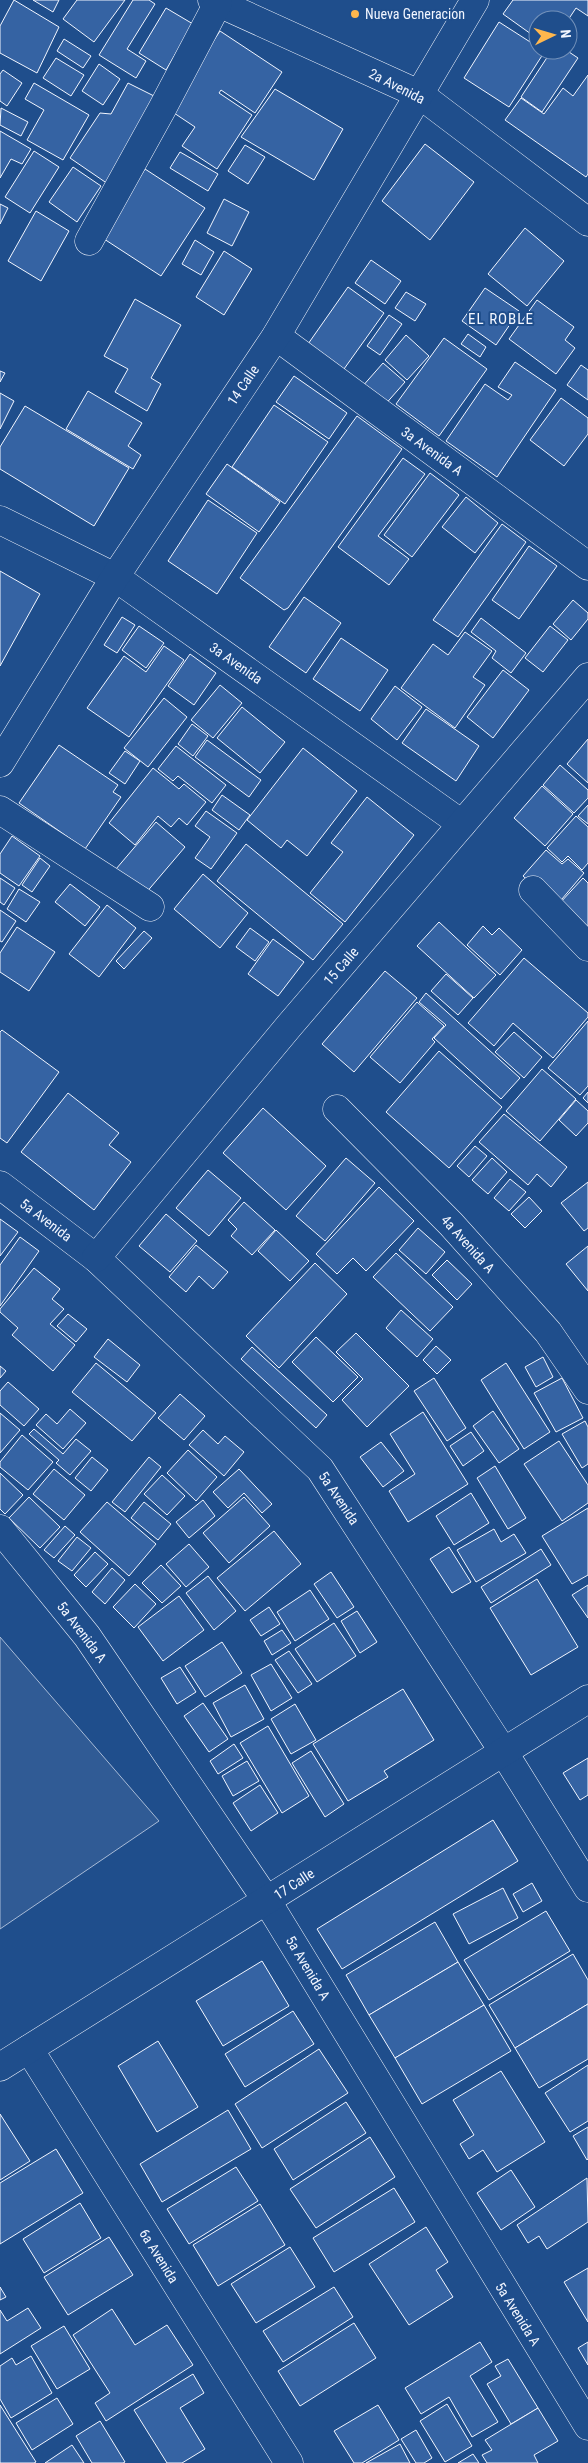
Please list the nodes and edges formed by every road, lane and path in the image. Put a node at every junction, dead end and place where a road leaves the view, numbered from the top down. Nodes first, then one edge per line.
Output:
1 (475, 0) edge
2 (215, 2) edge
3 (420, 94) junction
4 (588, 222) edge
5 (89, 241) dead end
6 (276, 336) junction
7 (0, 520) edge
8 (588, 566) edge
9 (115, 577) junction
10 (588, 677) edge
11 (0, 763) edge
12 (0, 810) edge
13 (462, 824) junction
14 (533, 890) dead end
15 (150, 907) dead end
16 (588, 947) edge
17 (336, 1108) dead end
18 (0, 1185) edge
19 (96, 1258) junction
20 (588, 1390) edge
21 (0, 1529) edge
22 (588, 1699) edge
23 (503, 1750) junction
24 (588, 1888) edge
25 (267, 1901) junction
26 (29, 2049) junction
27 (0, 2067) edge
28 (588, 2426) edge
29 (289, 2463) edge

1 - 3 street, 14 Calle
2 - 3 street, 2a Avenida
2 - 5 street
3 - 4 street, 2a Avenida
3 - 6 street, 14 Calle
6 - 8 street, 3a Avenida A
6 - 9 street, 14 Calle
7 - 9 street, 3a Avenida
9 - 11 street, 14 Calle
9 - 13 street, 3a Avenida
10 - 13 street, 15 Calle
12 - 15 street
13 - 19 street, 15 Calle
14 - 16 street
17 - 20 street, 4a Avenida A
18 - 19 street, 5a Avenida
19 - 23 street, 5a Avenida
21 - 25 street, 5a Avenida A
22 - 23 street, 17 Calle
23 - 24 street, 5a Avenida
23 - 25 street, 17 Calle
25 - 26 street, 17 Calle
25 - 28 street, 5a Avenida A
26 - 27 street, 17 Calle
26 - 29 street, 6a Avenida

